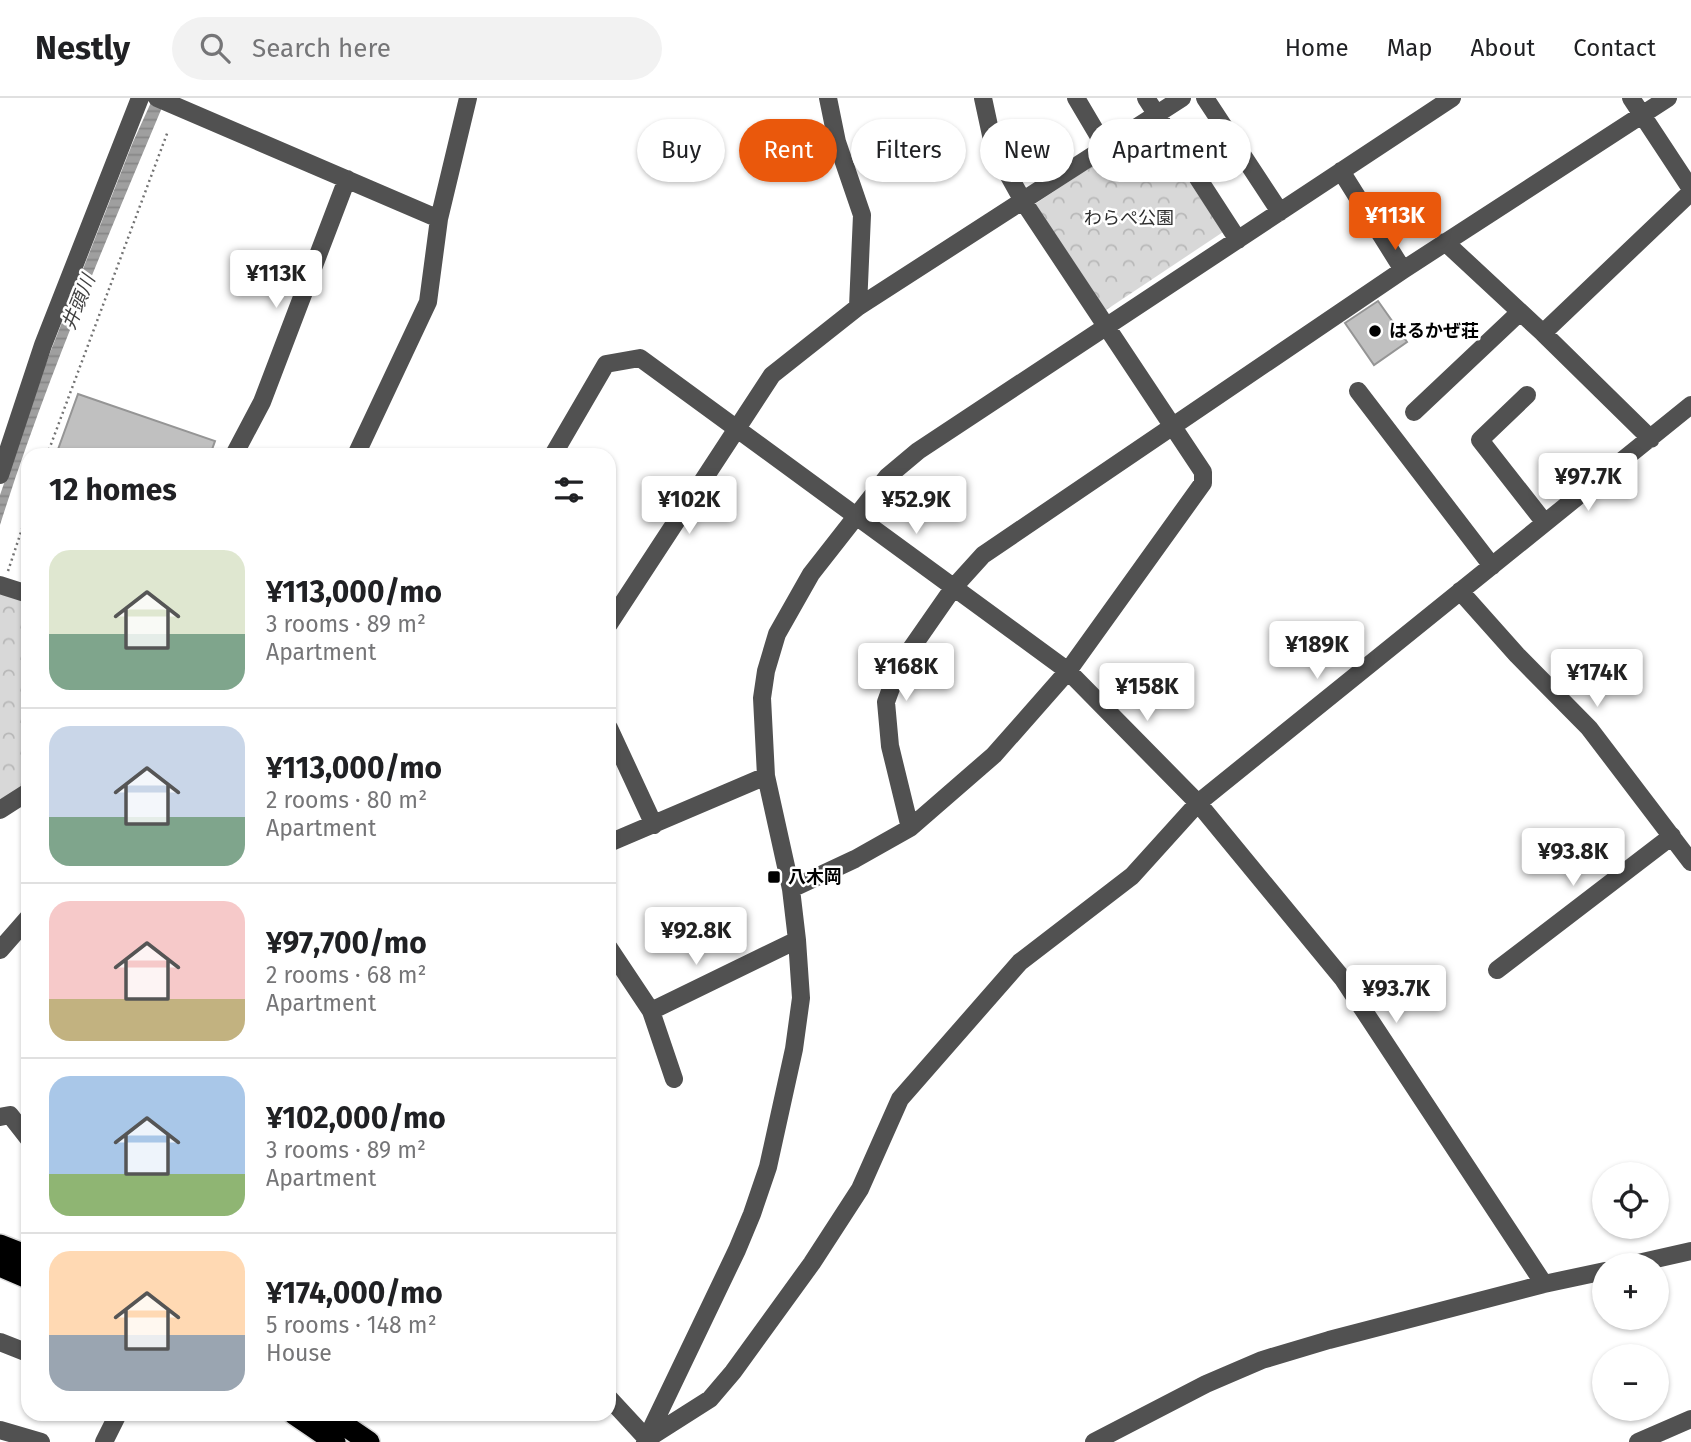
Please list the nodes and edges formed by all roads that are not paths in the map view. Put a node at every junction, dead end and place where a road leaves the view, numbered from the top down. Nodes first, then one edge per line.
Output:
1 (140, 98) edge
2 (157, 98) edge
3 (828, 98) edge
4 (983, 98) edge
5 (1076, 98) edge
6 (1146, 98) edge
7 (1182, 98) edge
8 (1205, 98) edge
9 (1452, 98) edge
10 (1632, 98) edge
11 (1668, 98) edge
12 (464, 99) edge
13 (1156, 115) junction
14 (1643, 115) junction
15 (1088, 119) edge
16 (1150, 119) edge
17 (1088, 158) edge
18 (1341, 171) junction
19 (346, 179) junction
20 (1691, 190) edge
21 (1023, 201) junction
22 (1280, 212) junction
23 (439, 219) junction
24 (1238, 240) junction
25 (1445, 242) junction
26 (1403, 270) junction
27 (858, 307) junction
28 (1520, 312) junction
29 (1106, 324) junction
30 (1543, 333) junction
31 (1358, 391) dead end
32 (1527, 395) dead end
33 (1691, 405) edge
34 (1414, 412) dead end
35 (736, 427) junction
36 (1173, 427) junction
37 (1651, 439) junction
38 (238, 448) edge
39 (359, 448) edge
40 (557, 448) edge
41 (0, 475) edge
42 (855, 516) junction
43 (1545, 523) junction
44 (1492, 566) junction
45 (3, 581) edge
46 (954, 587) junction
47 (21, 590) edge
48 (1460, 591) junction
49 (616, 613) edge
50 (1068, 671) junction
51 (616, 743) edge
52 (766, 776) junction
53 (21, 796) edge
54 (1198, 803) junction
55 (0, 810) edge
56 (654, 825) junction
57 (910, 828) junction
58 (1672, 836) junction
59 (616, 841) edge
60 (1691, 862) edge
61 (791, 889) junction
62 (21, 926) edge
63 (797, 940) junction
64 (0, 950) edge
65 (616, 963) edge
66 (1497, 970) dead end
67 (651, 1011) junction
68 (674, 1079) dead end
69 (0, 1117) edge
70 (21, 1129) edge
71 (0, 1245) edge
72 (1691, 1251) edge
73 (21, 1253) edge
74 (1669, 1256) edge
75 (0, 1266) edge
76 (1592, 1273) edge
77 (21, 1275) edge
78 (1544, 1284) junction
79 (0, 1342) edge
80 (21, 1350) edge
81 (616, 1406) edge
82 (1691, 1419) edge
83 (114, 1421) edge
84 (304, 1421) edge
85 (338, 1421) edge
86 (0, 1430) edge
87 (646, 1440) edge
88 (41, 1442) edge
89 (104, 1442) edge
90 (335, 1442) edge
91 (369, 1442) edge
92 (1094, 1442) edge
93 (1637, 1442) edge

1 - 41 street
2 - 19 street
3 - 27 street
4 - 21 street
5 - 15 street
6 - 13 street
7 - 13 street
8 - 22 street
9 - 18 street
10 - 14 street
11 - 14 street
12 - 23 street
13 - 16 street
13 - 24 street
14 - 20 street
14 - 25 street
17 - 21 street
18 - 22 street
18 - 26 street
19 - 23 street
19 - 38 street
20 - 30 street
21 - 27 street
21 - 29 street
22 - 24 street
23 - 39 street
24 - 29 street
25 - 26 street
25 - 28 street
26 - 36 street
27 - 35 street
28 - 30 street
28 - 34 street
29 - 36 street
29 - 42 street
30 - 37 street
31 - 44 street
32 - 43 street
33 - 37 street
35 - 40 street
35 - 42 street
35 - 49 street
36 - 46 street
36 - 50 street
37 - 43 street
42 - 46 street
42 - 52 street
43 - 44 street
44 - 48 street
45 - 47 street
46 - 50 street
46 - 57 street
48 - 54 street
48 - 58 street
50 - 54 street
50 - 57 street
51 - 56 street
52 - 56 street
52 - 61 street
53 - 55 street
54 - 78 street
54 - 87 street
56 - 59 street
57 - 61 street
58 - 60 street
58 - 66 street
61 - 63 street
62 - 64 street
63 - 67 street
63 - 87 street
65 - 67 street
67 - 68 street
69 - 70 street
71 - 73 highway
72 - 74 street
75 - 77 highway
76 - 78 street
78 - 92 street
79 - 80 street
81 - 87 street
82 - 93 street
83 - 89 street
84 - 90 highway
85 - 91 highway
86 - 88 street

